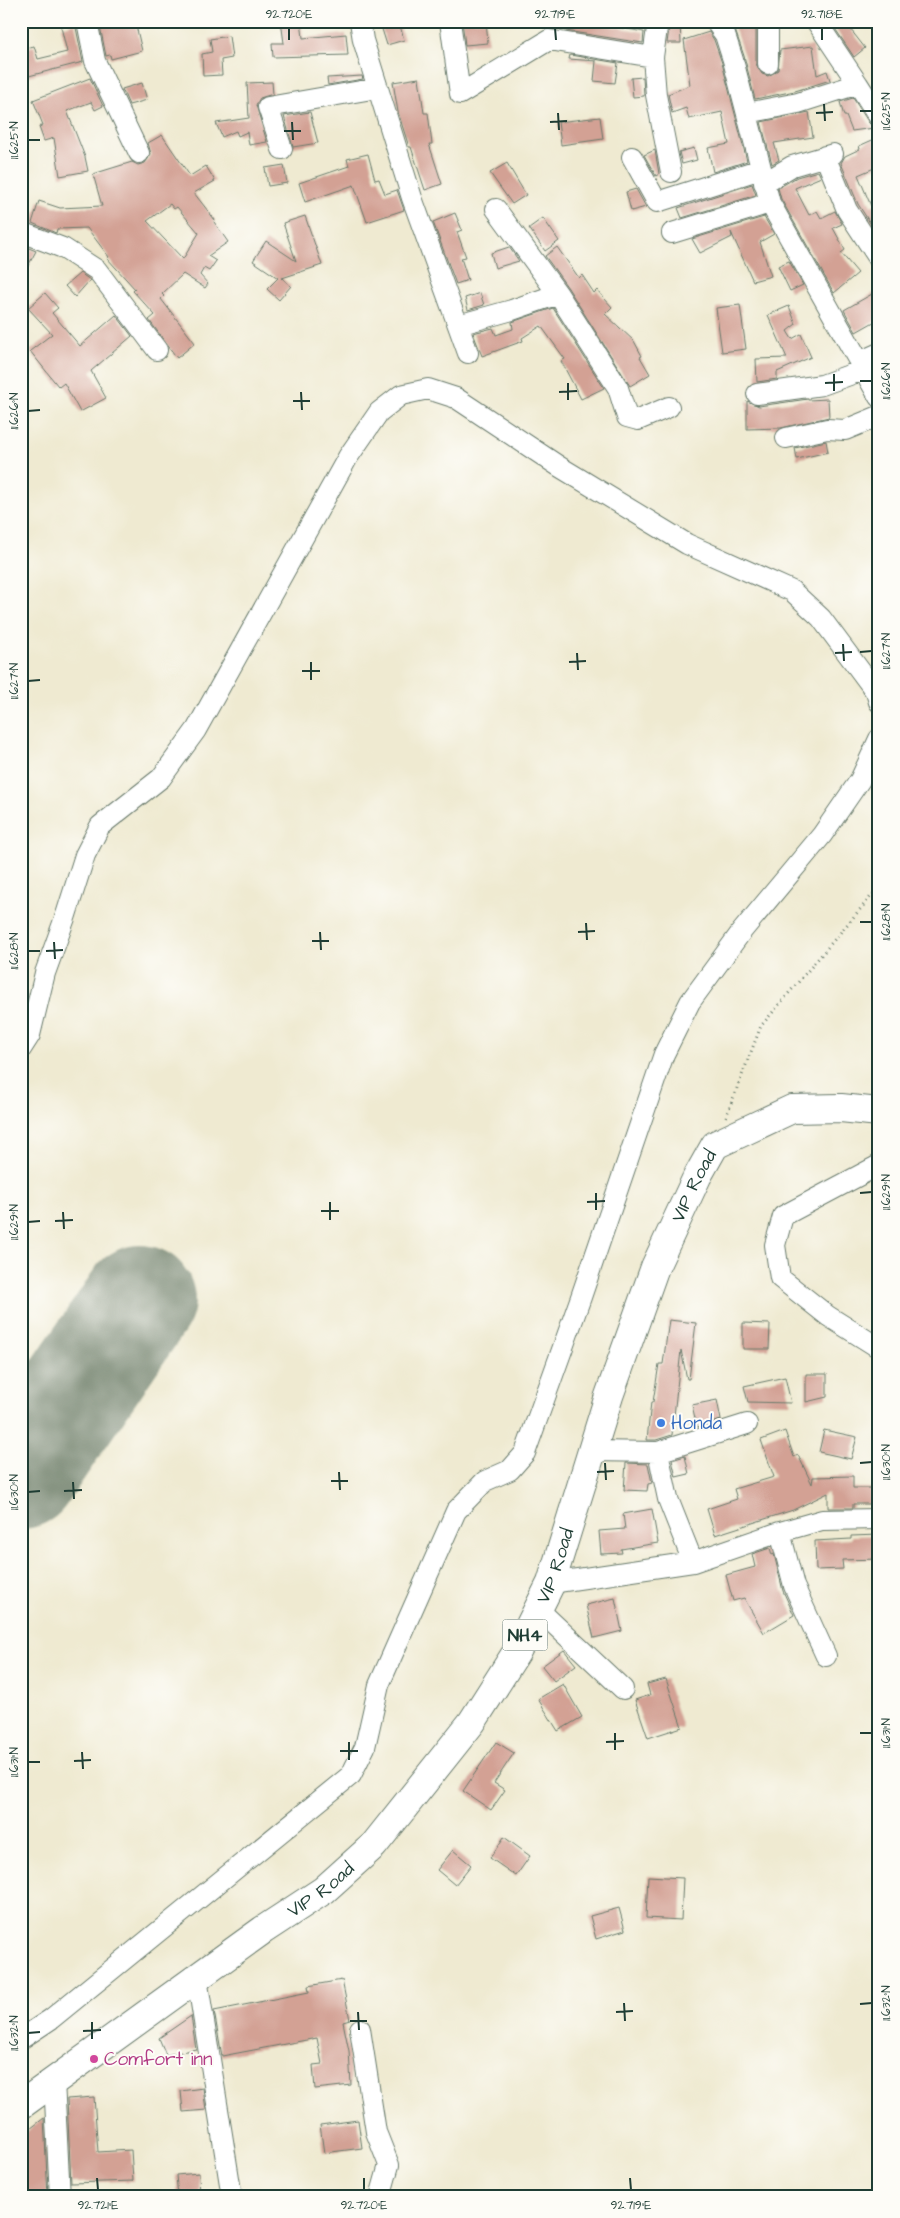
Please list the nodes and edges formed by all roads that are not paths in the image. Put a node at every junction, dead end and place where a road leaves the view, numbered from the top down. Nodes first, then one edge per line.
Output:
1 (87, 21) edge
2 (360, 21) edge
3 (450, 21) edge
4 (658, 21) edge
5 (715, 21) edge
6 (768, 21) edge
7 (816, 21) edge
8 (654, 57) junction
9 (768, 64) dead end
10 (858, 84) junction
11 (378, 88) junction
12 (747, 113) junction
13 (879, 118) edge
14 (282, 149) dead end
15 (139, 153) dead end
16 (632, 157) dead end
17 (670, 172) dead end
18 (762, 176) junction
19 (770, 203) junction
20 (496, 209) dead end
21 (21, 232) edge
22 (672, 233) dead end
23 (879, 259) edge
24 (558, 294) junction
25 (458, 325) junction
26 (157, 350) dead end
27 (468, 353) dead end
28 (879, 353) edge
29 (861, 366) junction
30 (757, 394) dead end
31 (879, 397) edge
32 (669, 407) dead end
33 (879, 416) edge
34 (786, 438) dead end
35 (879, 702) edge
36 (879, 739) edge
37 (21, 1049) edge
38 (879, 1112) edge
39 (879, 1165) edge
40 (879, 1348) edge
41 (747, 1424) dead end
42 (592, 1451) junction
43 (658, 1452) junction
44 (879, 1519) edge
45 (780, 1532) junction
46 (693, 1562) junction
47 (551, 1583) junction
48 (538, 1609) junction
49 (826, 1656) dead end
50 (623, 1689) dead end
51 (197, 1978) junction
52 (360, 2029) dead end
53 (21, 2039) edge
54 (54, 2082) junction
55 (21, 2105) edge
56 (60, 2197) edge
57 (232, 2197) edge
58 (380, 2197) edge

1 - 15 street
2 - 11 street
3 - 8 street
4 - 8 street
5 - 12 street
6 - 9 street
7 - 10 street
8 - 17 street
10 - 12 street
10 - 13 street
11 - 14 street
11 - 25 street
12 - 18 street
16 - 18 street
18 - 19 street
18 - 23 street
19 - 22 street
19 - 29 street
20 - 24 street
21 - 26 street
24 - 25 street
24 - 32 street
25 - 27 street
28 - 29 street
29 - 30 street
29 - 31 street
33 - 34 street
35 - 37 street
36 - 53 street
38 - 42 highway, VIP Road / NH4
39 - 40 street
41 - 43 street
42 - 43 street
42 - 47 highway, VIP Road / NH4
43 - 46 street
44 - 45 street
45 - 46 street
45 - 49 street
46 - 47 street
47 - 48 highway, VIP Road / NH4
48 - 50 street
48 - 51 highway, VIP Road / NH4
51 - 54 highway, VIP Road / NH4
51 - 57 street
52 - 58 street
54 - 55 highway, VIP Road / NH4
54 - 56 street

